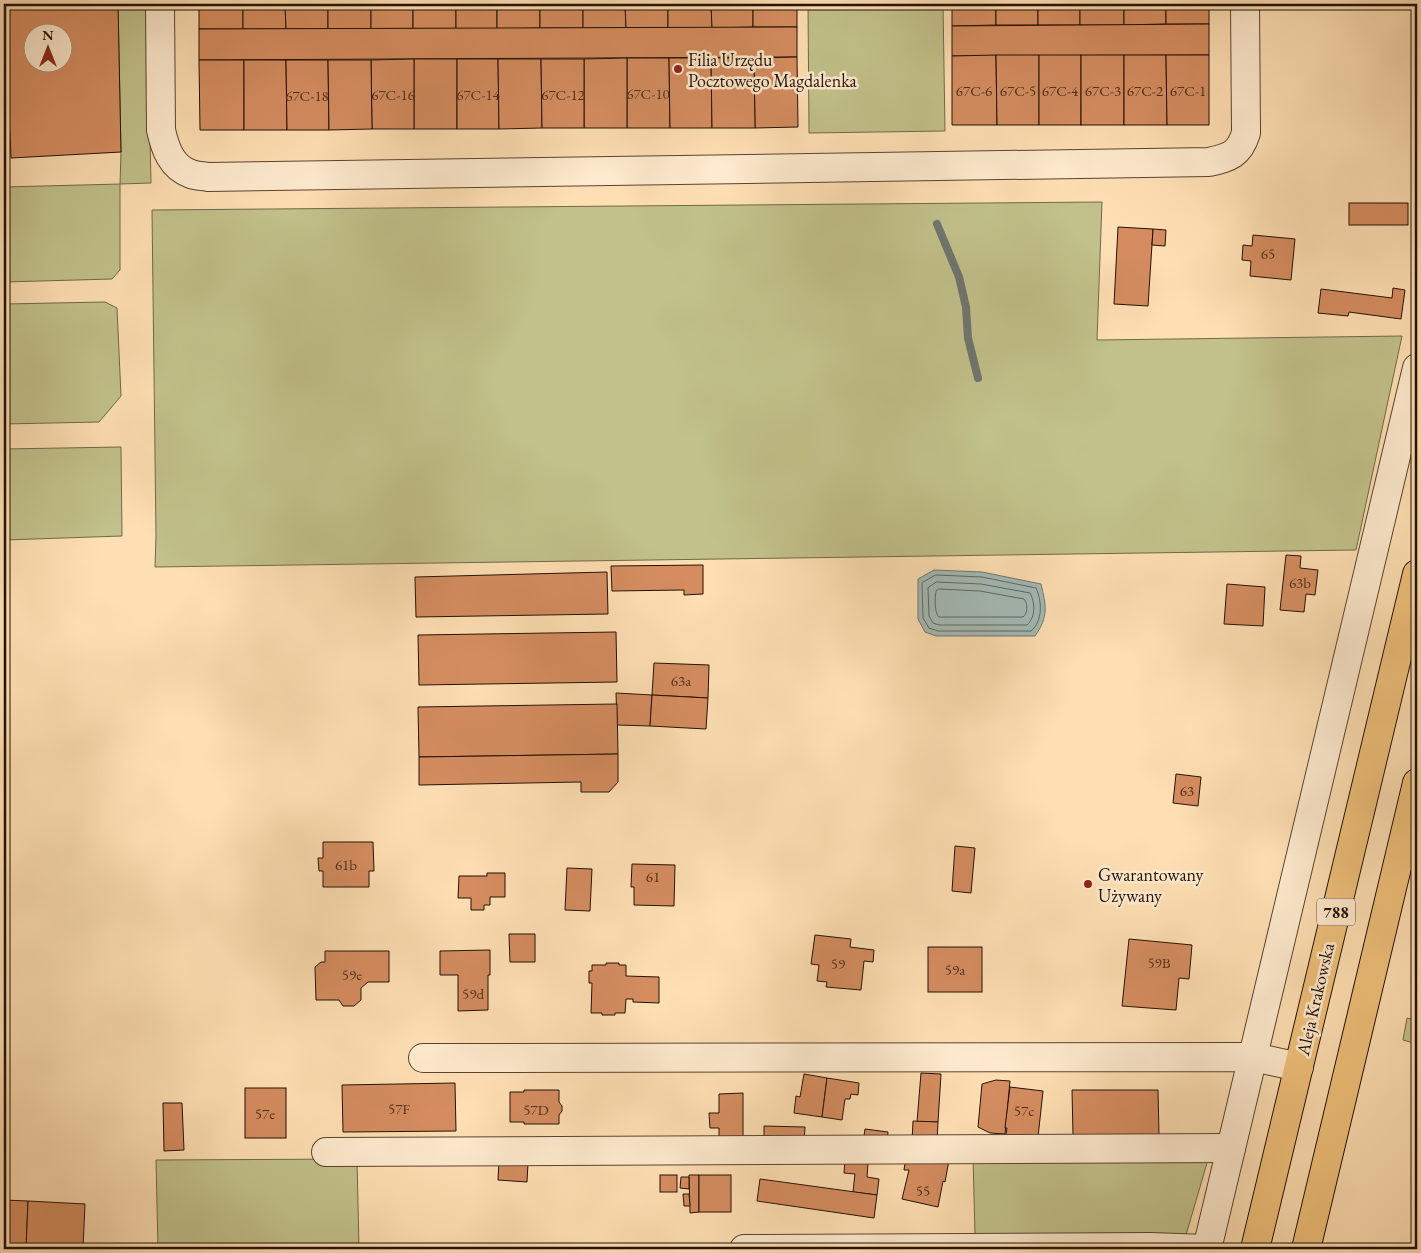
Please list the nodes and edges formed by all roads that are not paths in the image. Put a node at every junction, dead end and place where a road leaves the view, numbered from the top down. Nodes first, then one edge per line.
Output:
1 (160, 4) edge
2 (1245, 4) edge
3 (1417, 368) edge
4 (1417, 574) edge
5 (1417, 783) edge
6 (1253, 1057) junction
7 (423, 1058) dead end
8 (1299, 1067) junction
9 (1231, 1148) junction
10 (326, 1152) dead end
11 (744, 1249) edge
12 (1208, 1249) edge
13 (1255, 1249) edge
14 (1306, 1249) edge

1 - 2 lane
3 - 6 lane
4 - 8 main road, Aleja Krakowska / 788
5 - 14 main road
6 - 7 lane
6 - 8 lane
6 - 9 lane
8 - 13 main road, Aleja Krakowska / 788
9 - 10 lane
9 - 12 lane
11 - 12 lane

